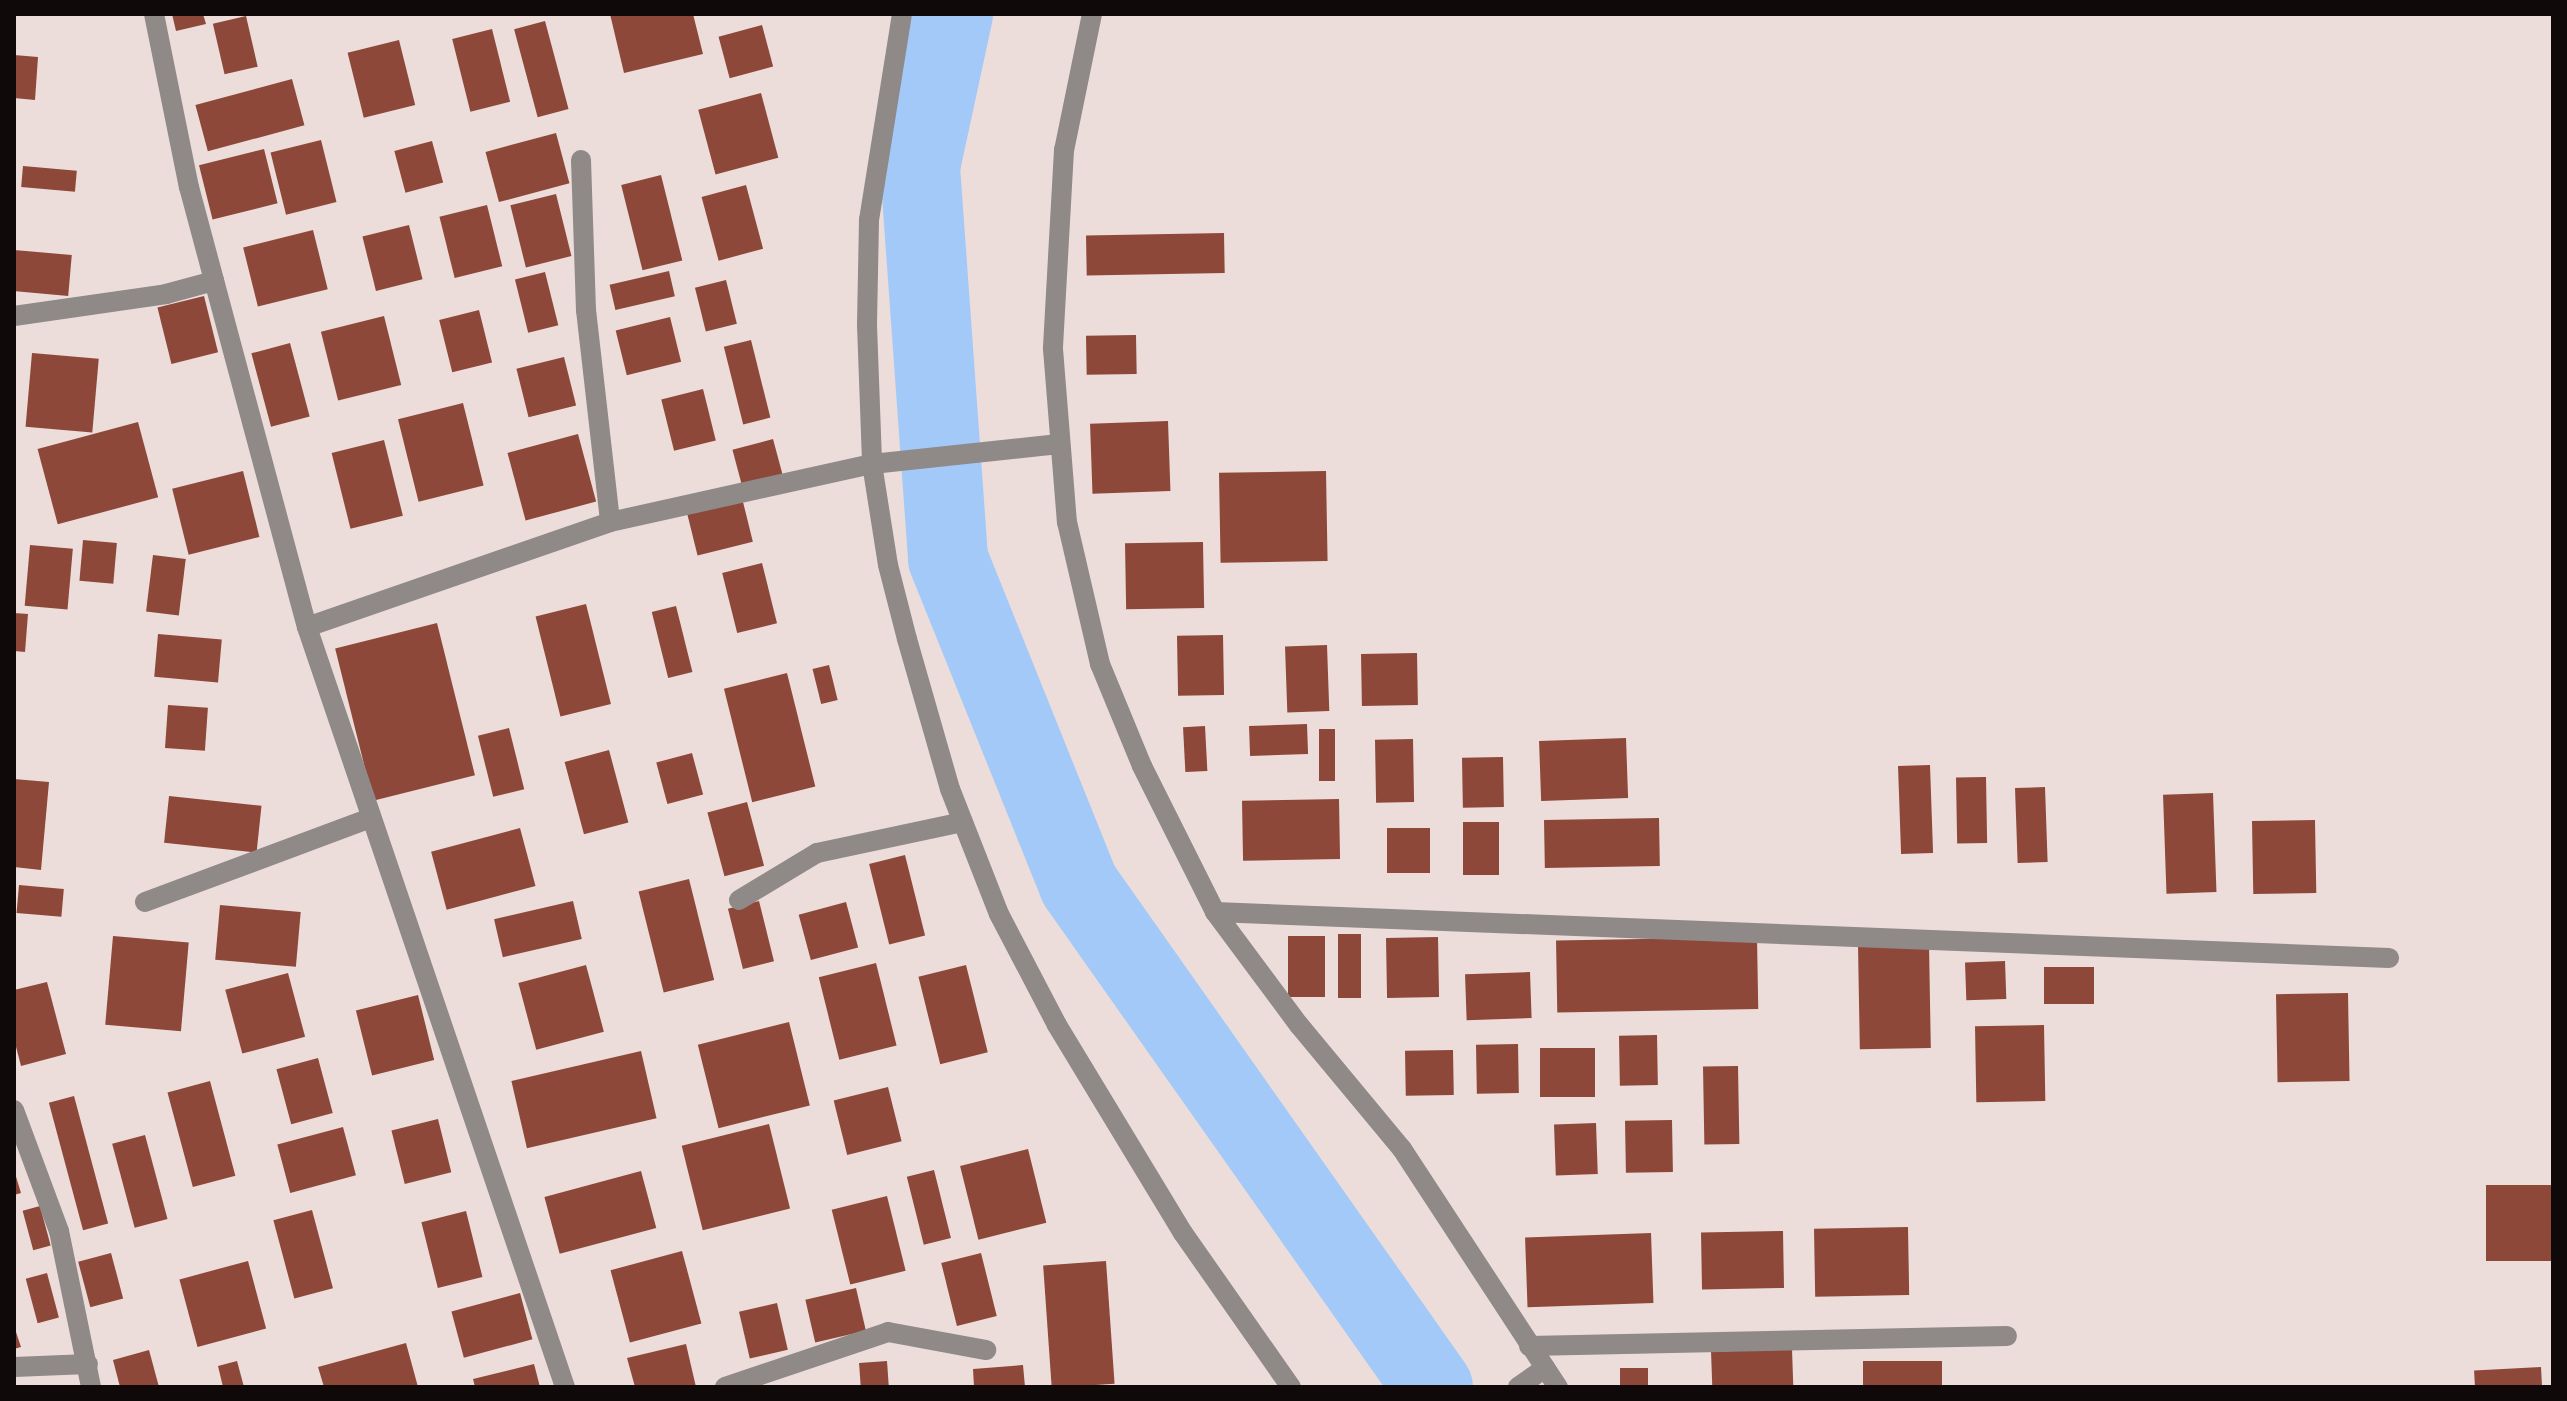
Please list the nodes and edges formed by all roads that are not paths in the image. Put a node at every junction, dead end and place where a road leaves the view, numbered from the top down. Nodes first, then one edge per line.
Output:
1 (154, 14) edge
2 (902, 14) edge
3 (1092, 14) edge
4 (581, 160) dead end
5 (214, 281) junction
6 (14, 316) edge
7 (1059, 444) junction
8 (872, 464) junction
9 (610, 522) junction
10 (307, 627) junction
11 (371, 818) junction
12 (963, 822) junction
13 (739, 900) dead end
14 (145, 902) dead end
15 (1215, 912) junction
16 (2389, 958) dead end
17 (14, 1110) edge
18 (2007, 1336) dead end
19 (1529, 1346) junction
20 (986, 1350) dead end
21 (88, 1364) junction
22 (14, 1367) edge
23 (1545, 1368) junction
24 (91, 1387) edge
25 (565, 1387) edge
26 (725, 1387) edge
27 (1291, 1387) edge
28 (1518, 1387) edge
29 (1558, 1387) edge

1 - 5 street
2 - 8 street
3 - 7 street
4 - 9 street
5 - 6 street
5 - 10 street
7 - 8 street
7 - 15 street
8 - 9 street
8 - 12 street
9 - 10 street
10 - 11 street
11 - 14 street
11 - 25 street
12 - 13 street
12 - 27 street
15 - 16 street
15 - 19 street
17 - 21 street
18 - 19 street
19 - 23 street
20 - 26 street
21 - 22 street
21 - 24 street
23 - 28 street
23 - 29 street

